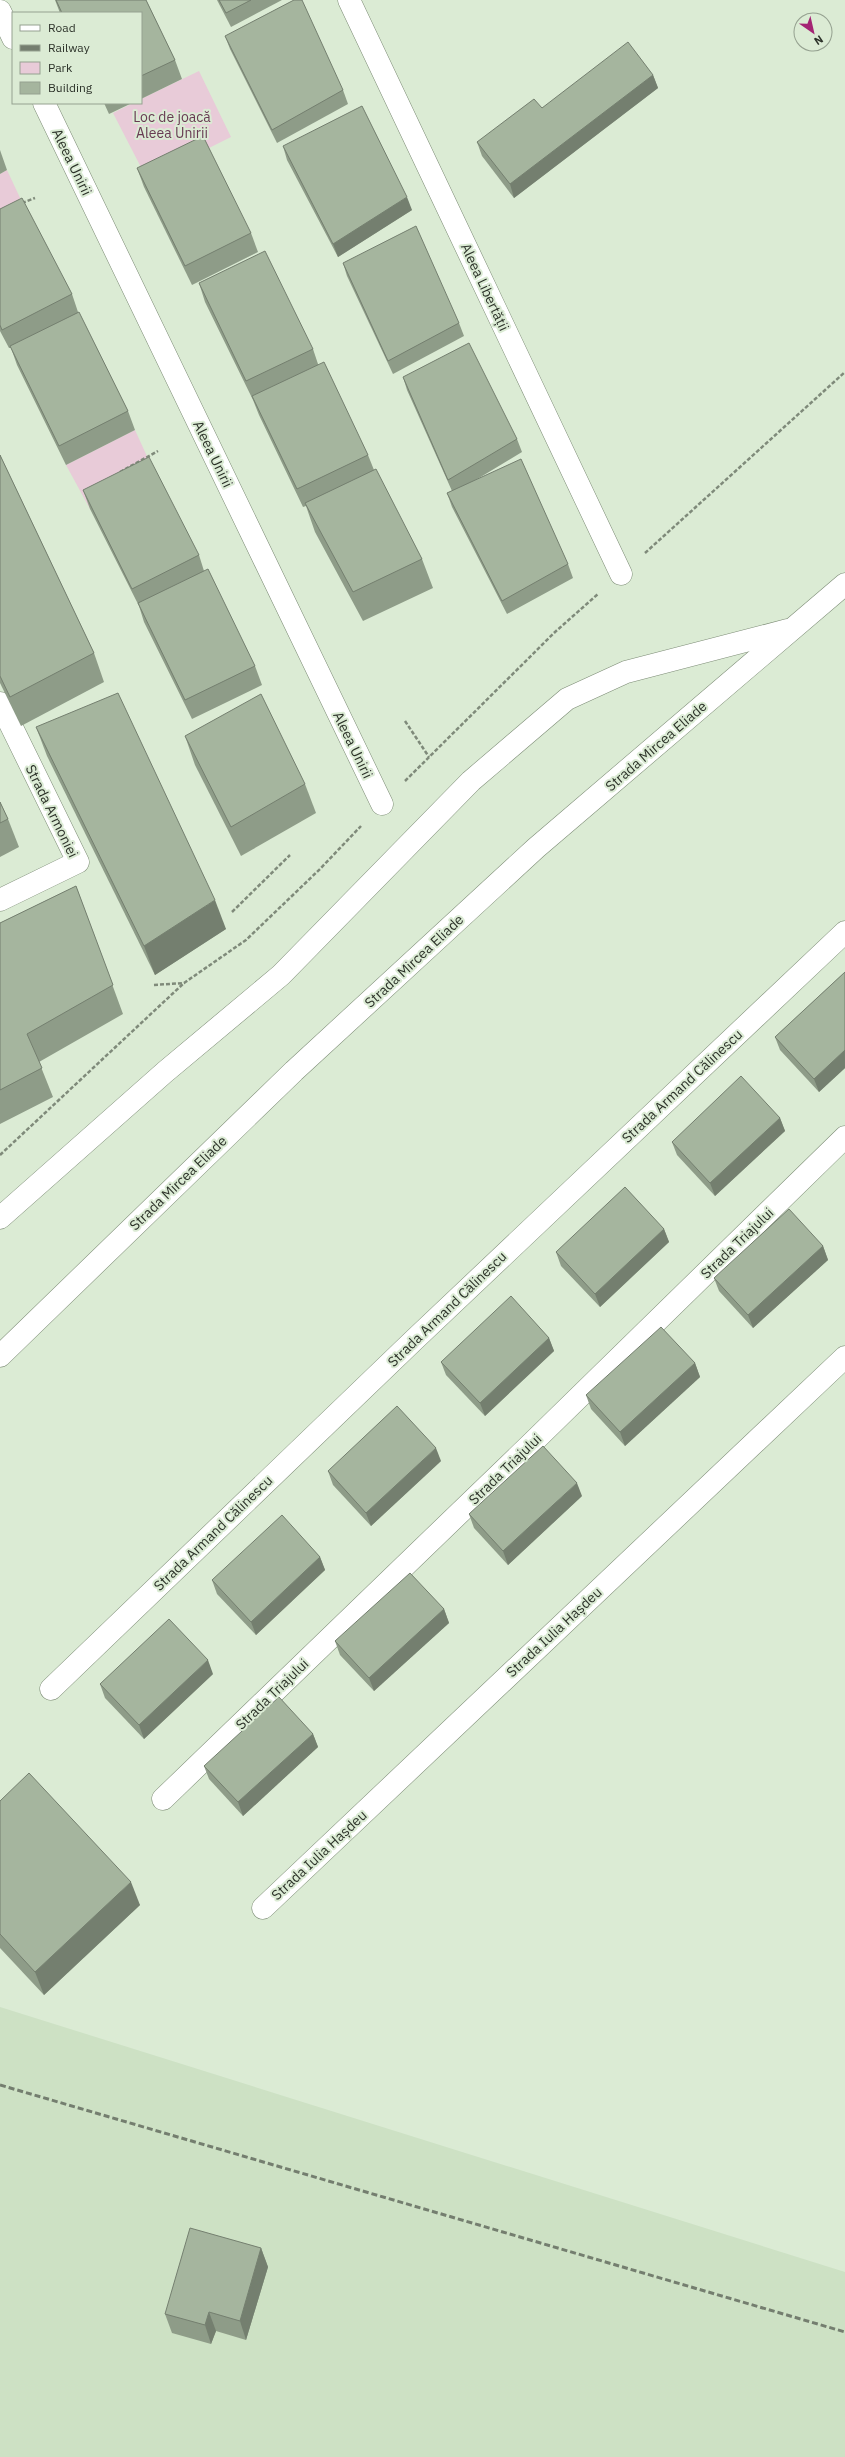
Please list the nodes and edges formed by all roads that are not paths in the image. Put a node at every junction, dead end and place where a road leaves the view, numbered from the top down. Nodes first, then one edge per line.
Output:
1 (349, 0) edge
2 (0, 11) edge
3 (12, 36) edge
4 (44, 104) edge
5 (621, 574) road end
6 (845, 584) edge
7 (793, 629) junction
8 (0, 704) edge
9 (382, 804) road end
10 (0, 900) edge
11 (845, 932) edge
12 (845, 1137) edge
13 (0, 1218) edge
14 (0, 1356) edge
15 (845, 1357) edge
16 (51, 1689) dead end
17 (163, 1799) dead end
18 (263, 1908) dead end

1 - 5 street, Aleea Libertății
2 - 3 street
4 - 9 street, Aleea Unirii
6 - 7 street, Strada Mircea Eliade
7 - 13 street
7 - 14 street, Strada Mircea Eliade
8 - 10 street, Strada Armoniei
11 - 16 street, Strada Armand Călinescu
12 - 17 street, Strada Triajului
15 - 18 street, Strada Iulia Hașdeu

